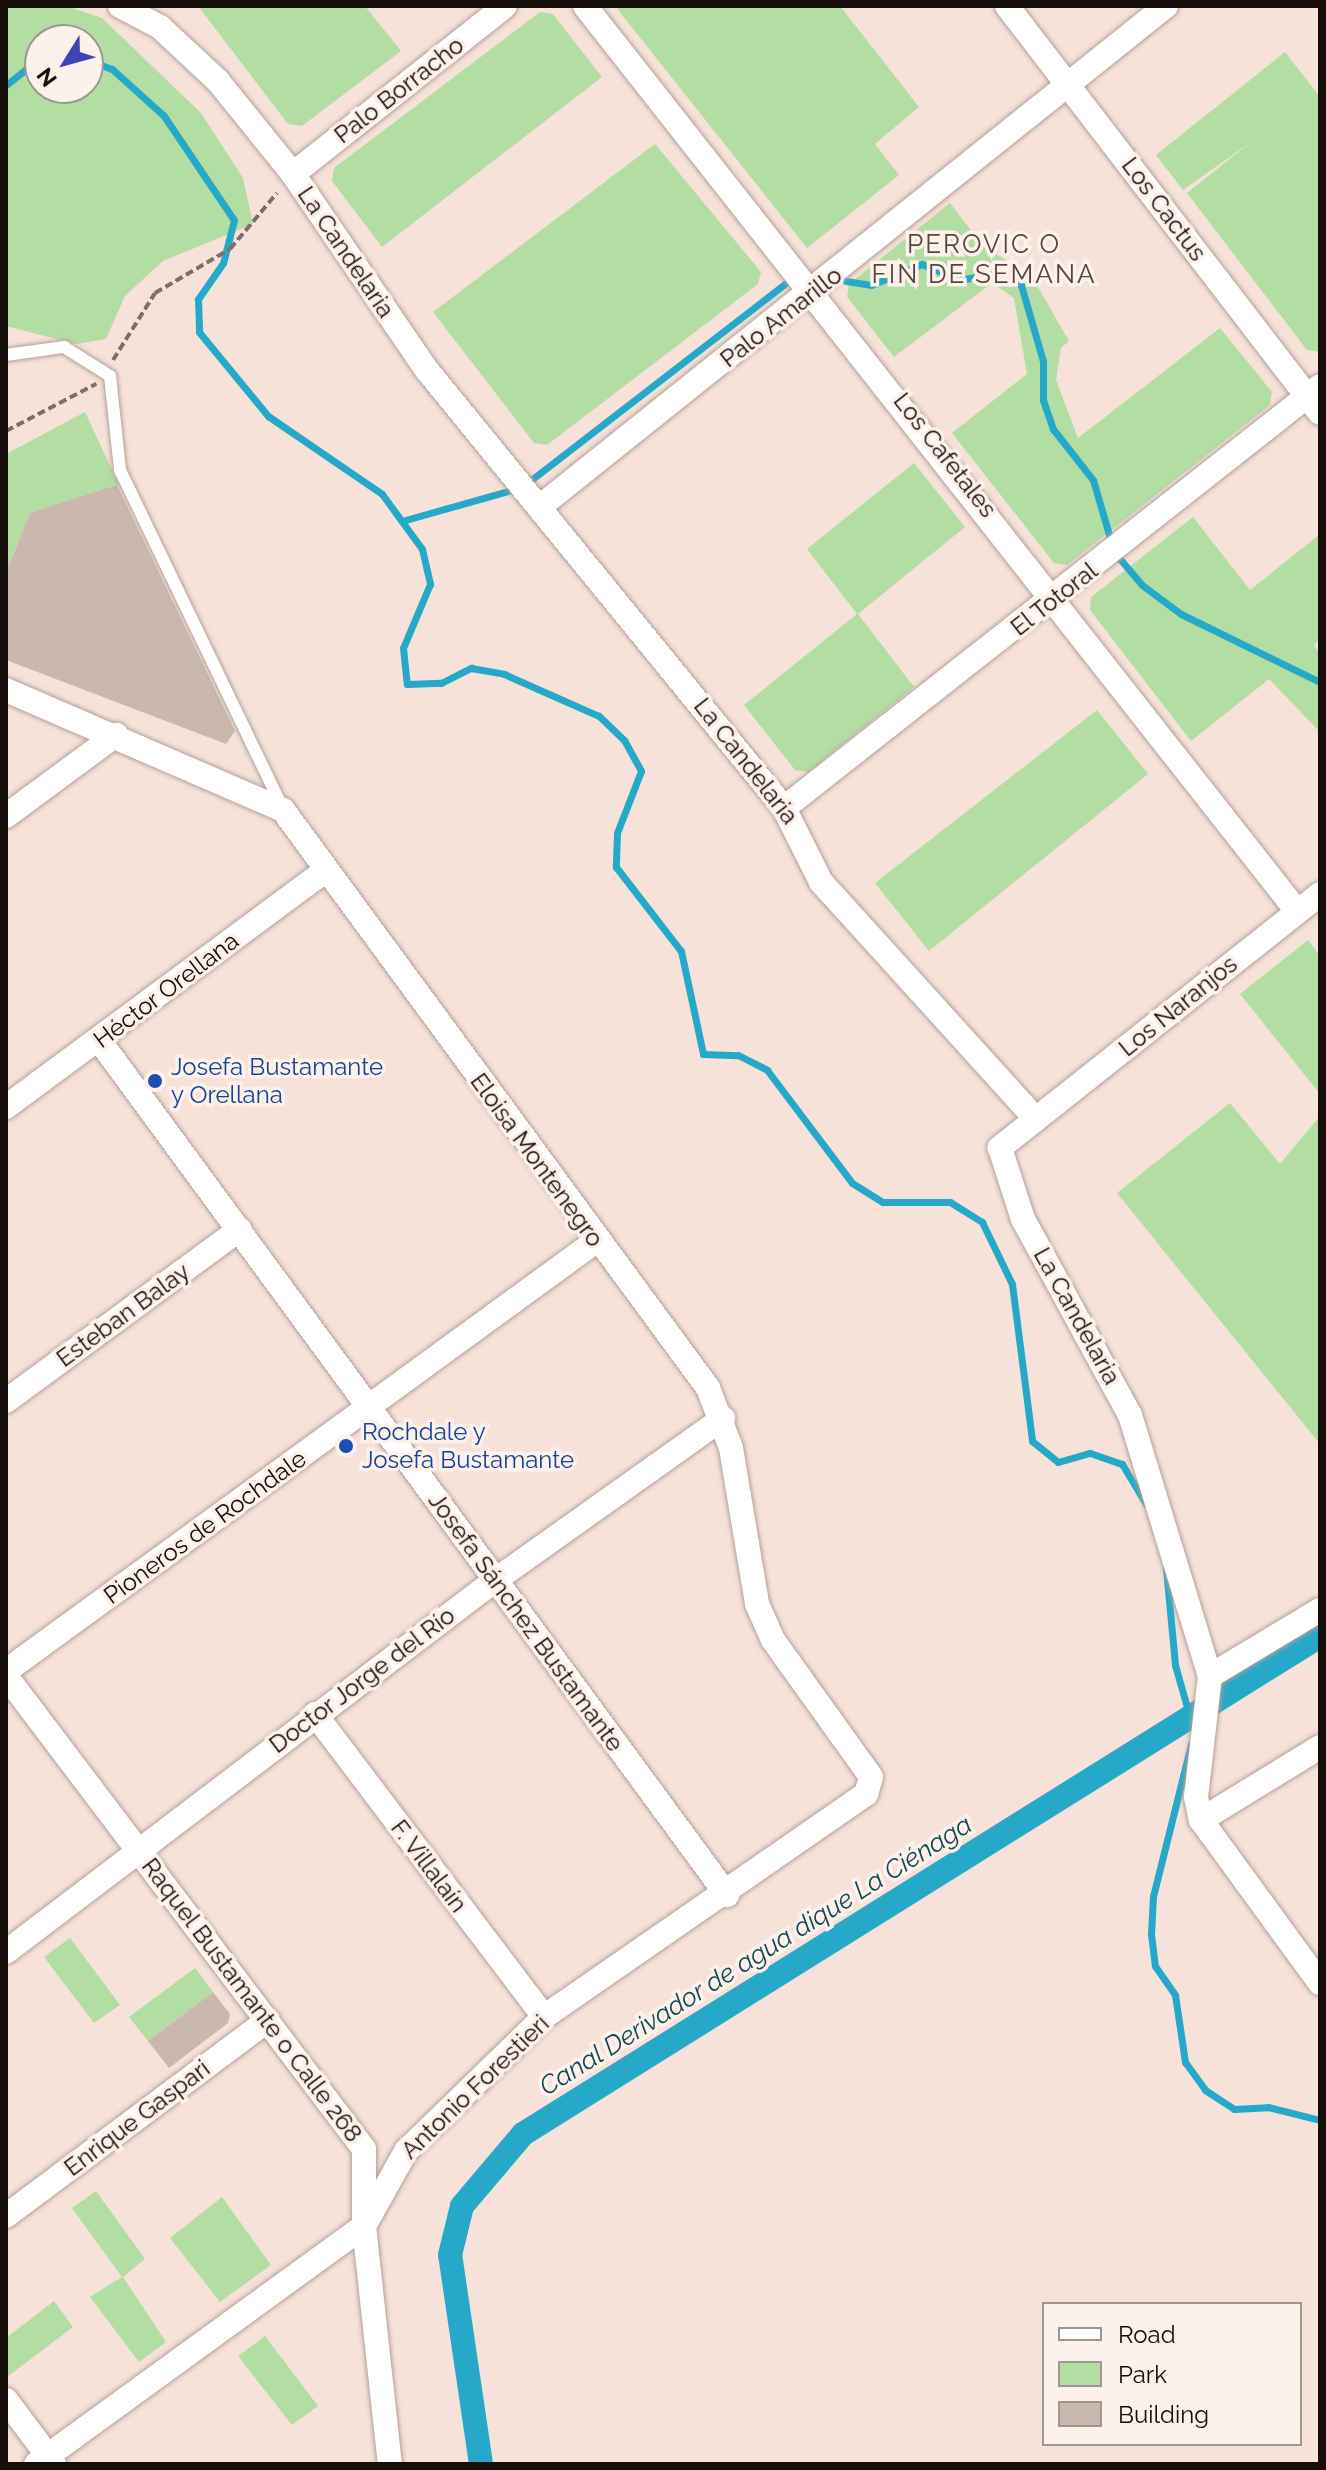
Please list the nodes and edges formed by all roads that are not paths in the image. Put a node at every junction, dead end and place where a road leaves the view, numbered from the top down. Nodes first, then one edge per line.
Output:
1 (120, 6) edge
2 (505, 6) edge
3 (585, 6) edge
4 (1007, 6) edge
5 (1166, 6) edge
6 (154, 16) edge
7 (1069, 85) junction
8 (293, 174) junction
9 (816, 290) junction
10 (6, 355) edge
11 (1316, 398) edge
12 (542, 505) junction
13 (1057, 598) junction
14 (6, 690) edge
15 (116, 735) junction
16 (784, 808) junction
17 (283, 810) junction
18 (6, 816) edge
19 (325, 871) junction
20 (1320, 894) edge
21 (1297, 911) junction
22 (99, 1040) junction
23 (6, 1107) edge
24 (1036, 1119) junction
25 (240, 1229) junction
26 (596, 1241) junction
27 (6, 1401) edge
28 (371, 1407) junction
29 (723, 1418) junction
30 (494, 1581) junction
31 (1320, 1610) edge
32 (6, 1673) edge
33 (1210, 1676) junction
34 (315, 1714) junction
35 (1320, 1747) edge
36 (866, 1794) joint
37 (1201, 1820) junction
38 (141, 1850) junction
39 (727, 1895) junction
40 (6, 1952) edge
41 (1320, 1983) edge
42 (544, 2017) junction
43 (268, 2020) junction
44 (364, 2149) junction
45 (406, 2151) junction
46 (6, 2216) edge
47 (364, 2226) junction
48 (6, 2400) edge
49 (46, 2461) edge
50 (390, 2464) edge

1 - 6 street, La Candelaria
2 - 8 street, Palo Borracho
3 - 9 street, Los Cafetales
4 - 7 street, Los Cactus
5 - 7 street, Palo Amarillo
6 - 8 street, La Candelaria
7 - 9 street, Palo Amarillo
7 - 11 street, Los Cactus
8 - 12 street, La Candelaria
9 - 12 street, Palo Amarillo
9 - 13 street, Los Cafetales
10 - 17 lane
11 - 13 street, El Totoral
12 - 16 street, La Candelaria
13 - 16 street, El Totoral
13 - 21 street, Los Cafetales
14 - 15 street
15 - 17 street
15 - 18 street
16 - 24 street, La Candelaria
17 - 19 street, Eloisa Montenegro
19 - 22 street, Héctor Orellana
19 - 26 street, Eloisa Montenegro
20 - 21 street, Los Naranjos
21 - 24 street, Los Naranjos
22 - 23 street, Héctor Orellana
22 - 25 street, Josefa Sánchez Bustamante
24 - 33 street, La Candelaria
25 - 27 street, Esteban Balay
25 - 28 street, Josefa Sánchez Bustamante
26 - 28 street, Pioneros de Rochdale
26 - 29 street, Eloisa Montenegro
28 - 30 street, Josefa Sánchez Bustamante
28 - 32 street, Pioneros de Rochdale
29 - 30 street, Doctor Jorge del Río
29 - 36 street, Eloisa Montenegro
30 - 34 street, Doctor Jorge del Río
30 - 39 street, Josefa Sánchez Bustamante
31 - 33 street
32 - 38 street, Raquel Bustamante o Calle 268
33 - 37 street
34 - 38 street, Doctor Jorge del Río
34 - 42 street, F. Villalaín
35 - 37 street
36 - 39 street, Antonio Forestieri
37 - 41 street
38 - 40 street, Doctor Jorge del Río
38 - 43 street, Raquel Bustamante o Calle 268
39 - 42 street, Antonio Forestieri
42 - 45 street, Antonio Forestieri
43 - 44 street, Raquel Bustamante o Calle 268
43 - 46 street, Enrique Gaspari
44 - 45 street
44 - 47 street, Raquel Bustamante o Calle 268
45 - 47 street, Antonio Forestieri
47 - 49 street, Antonio Forestieri
47 - 50 street, Raquel Bustamante o Calle 268
48 - 49 street

